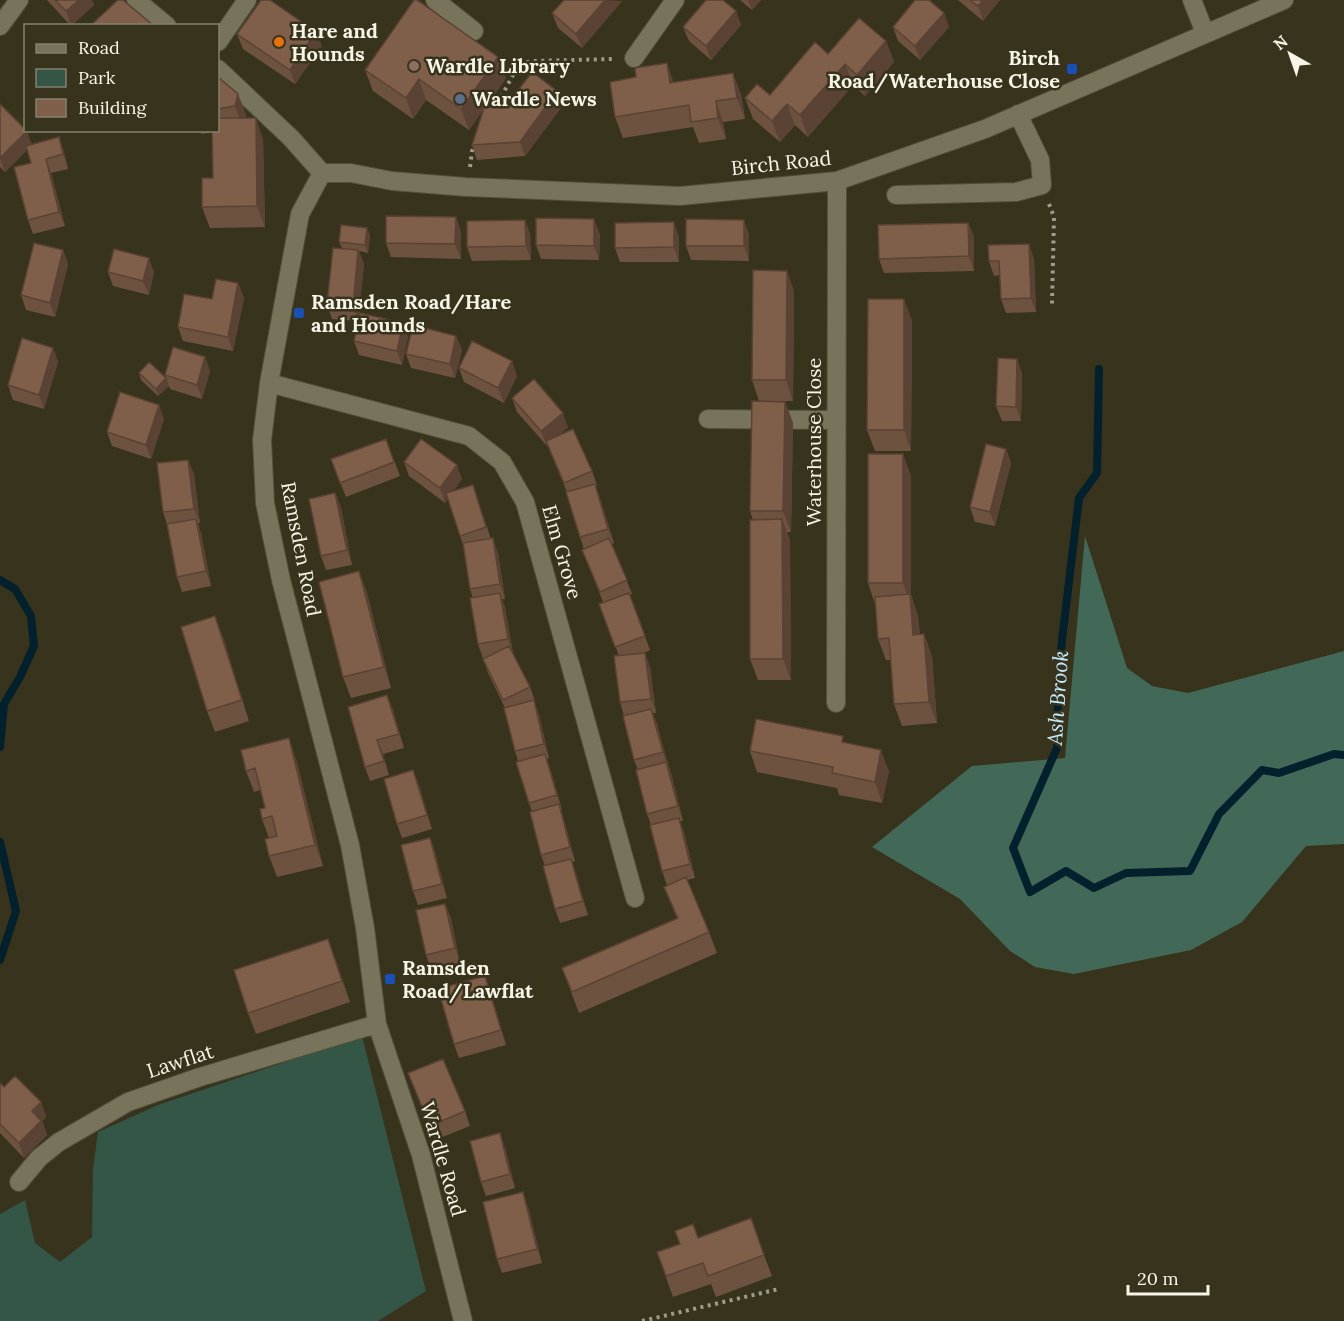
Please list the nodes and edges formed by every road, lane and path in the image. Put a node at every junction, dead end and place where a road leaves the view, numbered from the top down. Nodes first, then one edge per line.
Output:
1 (19, 0) edge
2 (134, 0) edge
3 (248, 0) edge
4 (435, 0) edge
5 (675, 0) edge
6 (1192, 0) edge
7 (1284, 0) edge
8 (118, 13) edge
9 (164, 24) edge
10 (0, 26) edge
11 (474, 30) dead end
12 (1205, 33) junction
13 (219, 41) edge
14 (634, 58) joint
15 (219, 70) edge
16 (493, 112) edge
17 (1018, 114) junction
18 (477, 141) edge
19 (322, 173) junction
20 (837, 181) junction
21 (1041, 184) junction
22 (466, 187) junction
23 (897, 195) dead end
24 (1052, 304) dead end
25 (269, 384) junction
26 (708, 420) dead end
27 (836, 420) junction
28 (836, 703) dead end
29 (635, 898) dead end
30 (376, 1017) junction
31 (19, 1182) dead end
32 (779, 1289) dead end
33 (463, 1321) edge
34 (642, 1321) edge

1 - 10 street
2 - 8 street
2 - 9 street
3 - 13 street
4 - 11 street
5 - 14 street
6 - 12 street
7 - 12 street, Birch Road
12 - 17 street, Birch Road
14 - 16 path
15 - 19 street
17 - 20 street, Birch Road
17 - 21 street
18 - 22 path
19 - 22 street, Birch Road
19 - 25 street, Ramsden Road
20 - 22 street, Birch Road
20 - 27 street, Waterhouse Close
21 - 23 street
21 - 24 path
25 - 29 street, Elm Grove
25 - 30 street, Ramsden Road
26 - 27 street
27 - 28 street, Waterhouse Close
30 - 31 street, Lawflat
30 - 33 street, Wardle Road
32 - 34 path

